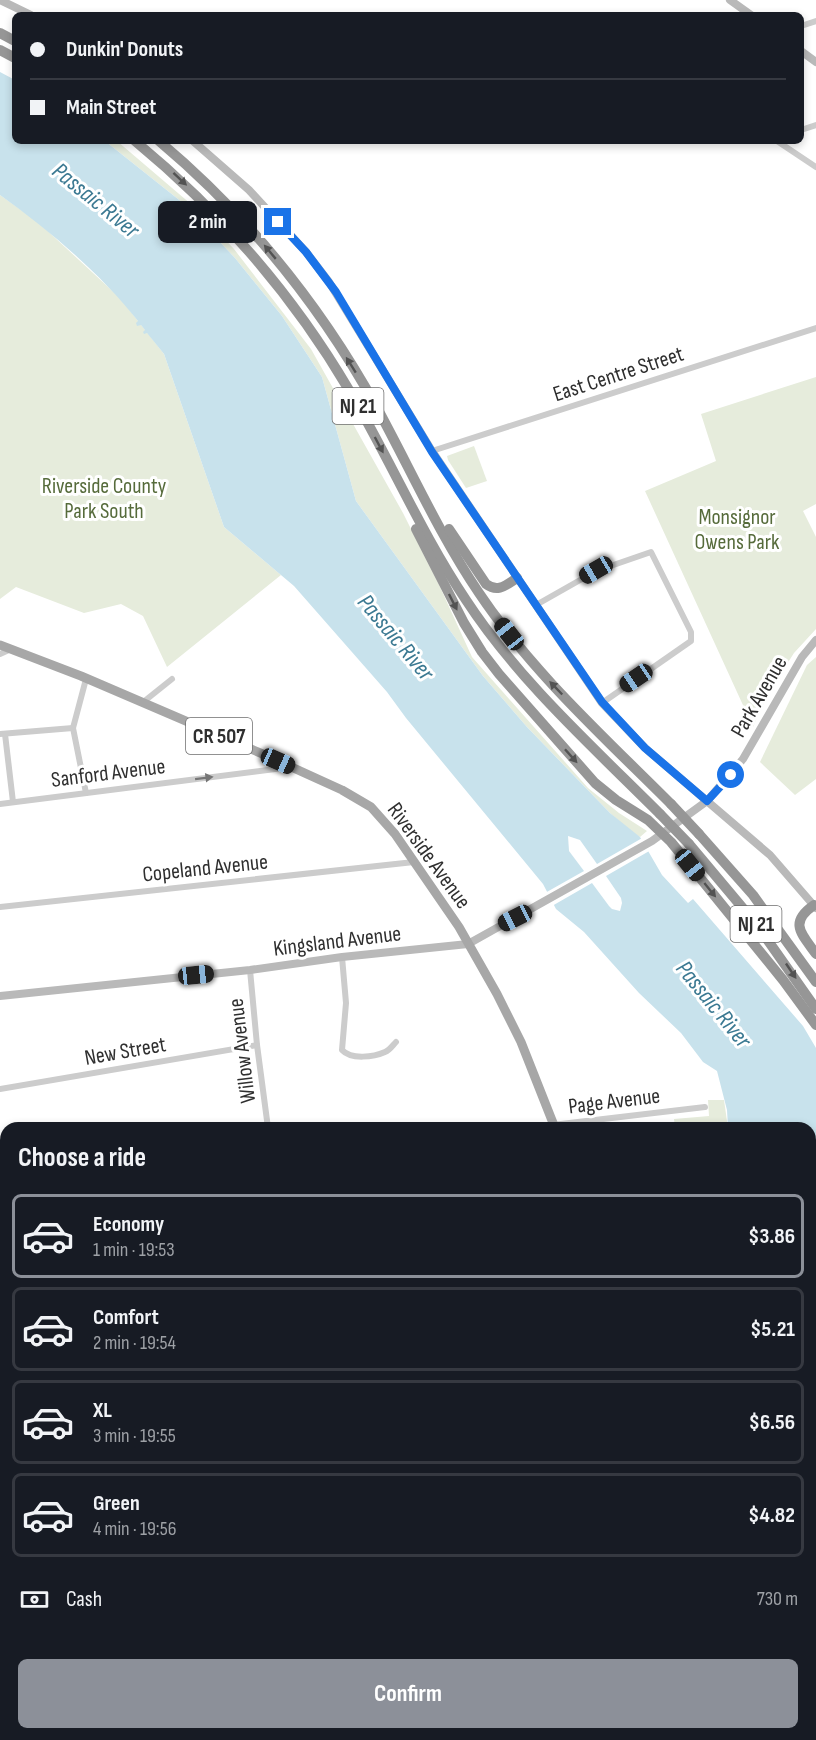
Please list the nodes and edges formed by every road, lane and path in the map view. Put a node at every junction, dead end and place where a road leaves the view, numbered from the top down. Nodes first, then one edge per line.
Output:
1 (0, 0) edge
2 (730, 0) edge
3 (25, 12) edge
4 (747, 12) edge
5 (804, 53) edge
6 (816, 63) edge
7 (139, 144) edge
8 (162, 144) edge
9 (197, 144) edge
10 (782, 144) edge
11 (816, 167) edge
12 (816, 328) edge
13 (388, 429) junction
14 (432, 452) junction
15 (414, 510) junction
16 (517, 578) junction
17 (536, 605) junction
18 (816, 640) edge
19 (0, 645) edge
20 (12, 648) junction
21 (0, 654) edge
22 (86, 679) junction
23 (172, 679) dead end
24 (602, 702) junction
25 (142, 703) junction
26 (73, 728) junction
27 (2, 734) edge
28 (292, 767) junction
29 (86, 793) junction
30 (707, 801) junction
31 (13, 802) junction
32 (0, 804) edge
33 (663, 833) junction
34 (652, 841) joint
35 (414, 862) junction
36 (815, 907) edge
37 (0, 908) edge
38 (468, 944) junction
39 (816, 954) edge
40 (342, 957) junction
41 (250, 970) junction
42 (816, 982) edge
43 (0, 996) edge
44 (816, 1009) edge
45 (816, 1025) edge
46 (396, 1042) dead end
47 (257, 1046) junction
48 (0, 1089) edge
49 (705, 1107) dead end
50 (267, 1122) edge
51 (552, 1122) edge
52 (586, 1122) edge

1 - 3 main road
2 - 4 main road
5 - 6 main road
7 -> 15 highway, NJ 21
13 -> 8 highway, NJ 21
9 - 14 main road
10 - 11 street
12 - 14 street, East Centre Street
13 - 16 highway
42 -> 13 highway, NJ 21, bridge
14 - 16 main road
15 -> 33 highway
15 -> 44 highway, NJ 21, bridge
16 - 17 main road
17 - 24 main road
17 - 24 street
18 - 30 main road, Park Avenue
19 - 20 main road, Riverside Avenue / CR 507
20 - 21 street
20 - 22 main road, Riverside Avenue / CR 507
22 - 25 main road, Riverside Avenue / CR 507
22 - 26 street
23 - 25 street
24 - 30 main road
25 - 28 main road, Riverside Avenue / CR 507
26 - 27 street
26 - 29 street
27 - 31 street
29 -> 28 street, Sanford Avenue
28 - 35 main road, Riverside Avenue / CR 507
29 - 31 street, Sanford Avenue
30 - 33 main road, Park Avenue
30 - 36 main road
31 - 32 street, Sanford Avenue
33 - 34 main road, Park Avenue
33 -> 45 highway
34 - 38 main road, Kingsland Avenue
35 - 37 street, Copeland Avenue
35 - 38 main road, Riverside Avenue / CR 507
36 - 39 highway
38 - 40 main road, Kingsland Avenue
38 - 51 main road, Riverside Avenue / CR 507
40 - 41 main road, Kingsland Avenue
40 - 46 street
41 - 43 main road, Kingsland Avenue
41 - 47 street, Willow Avenue
47 - 48 street, New Street
47 - 50 street, Willow Avenue
49 - 52 street, Page Avenue

